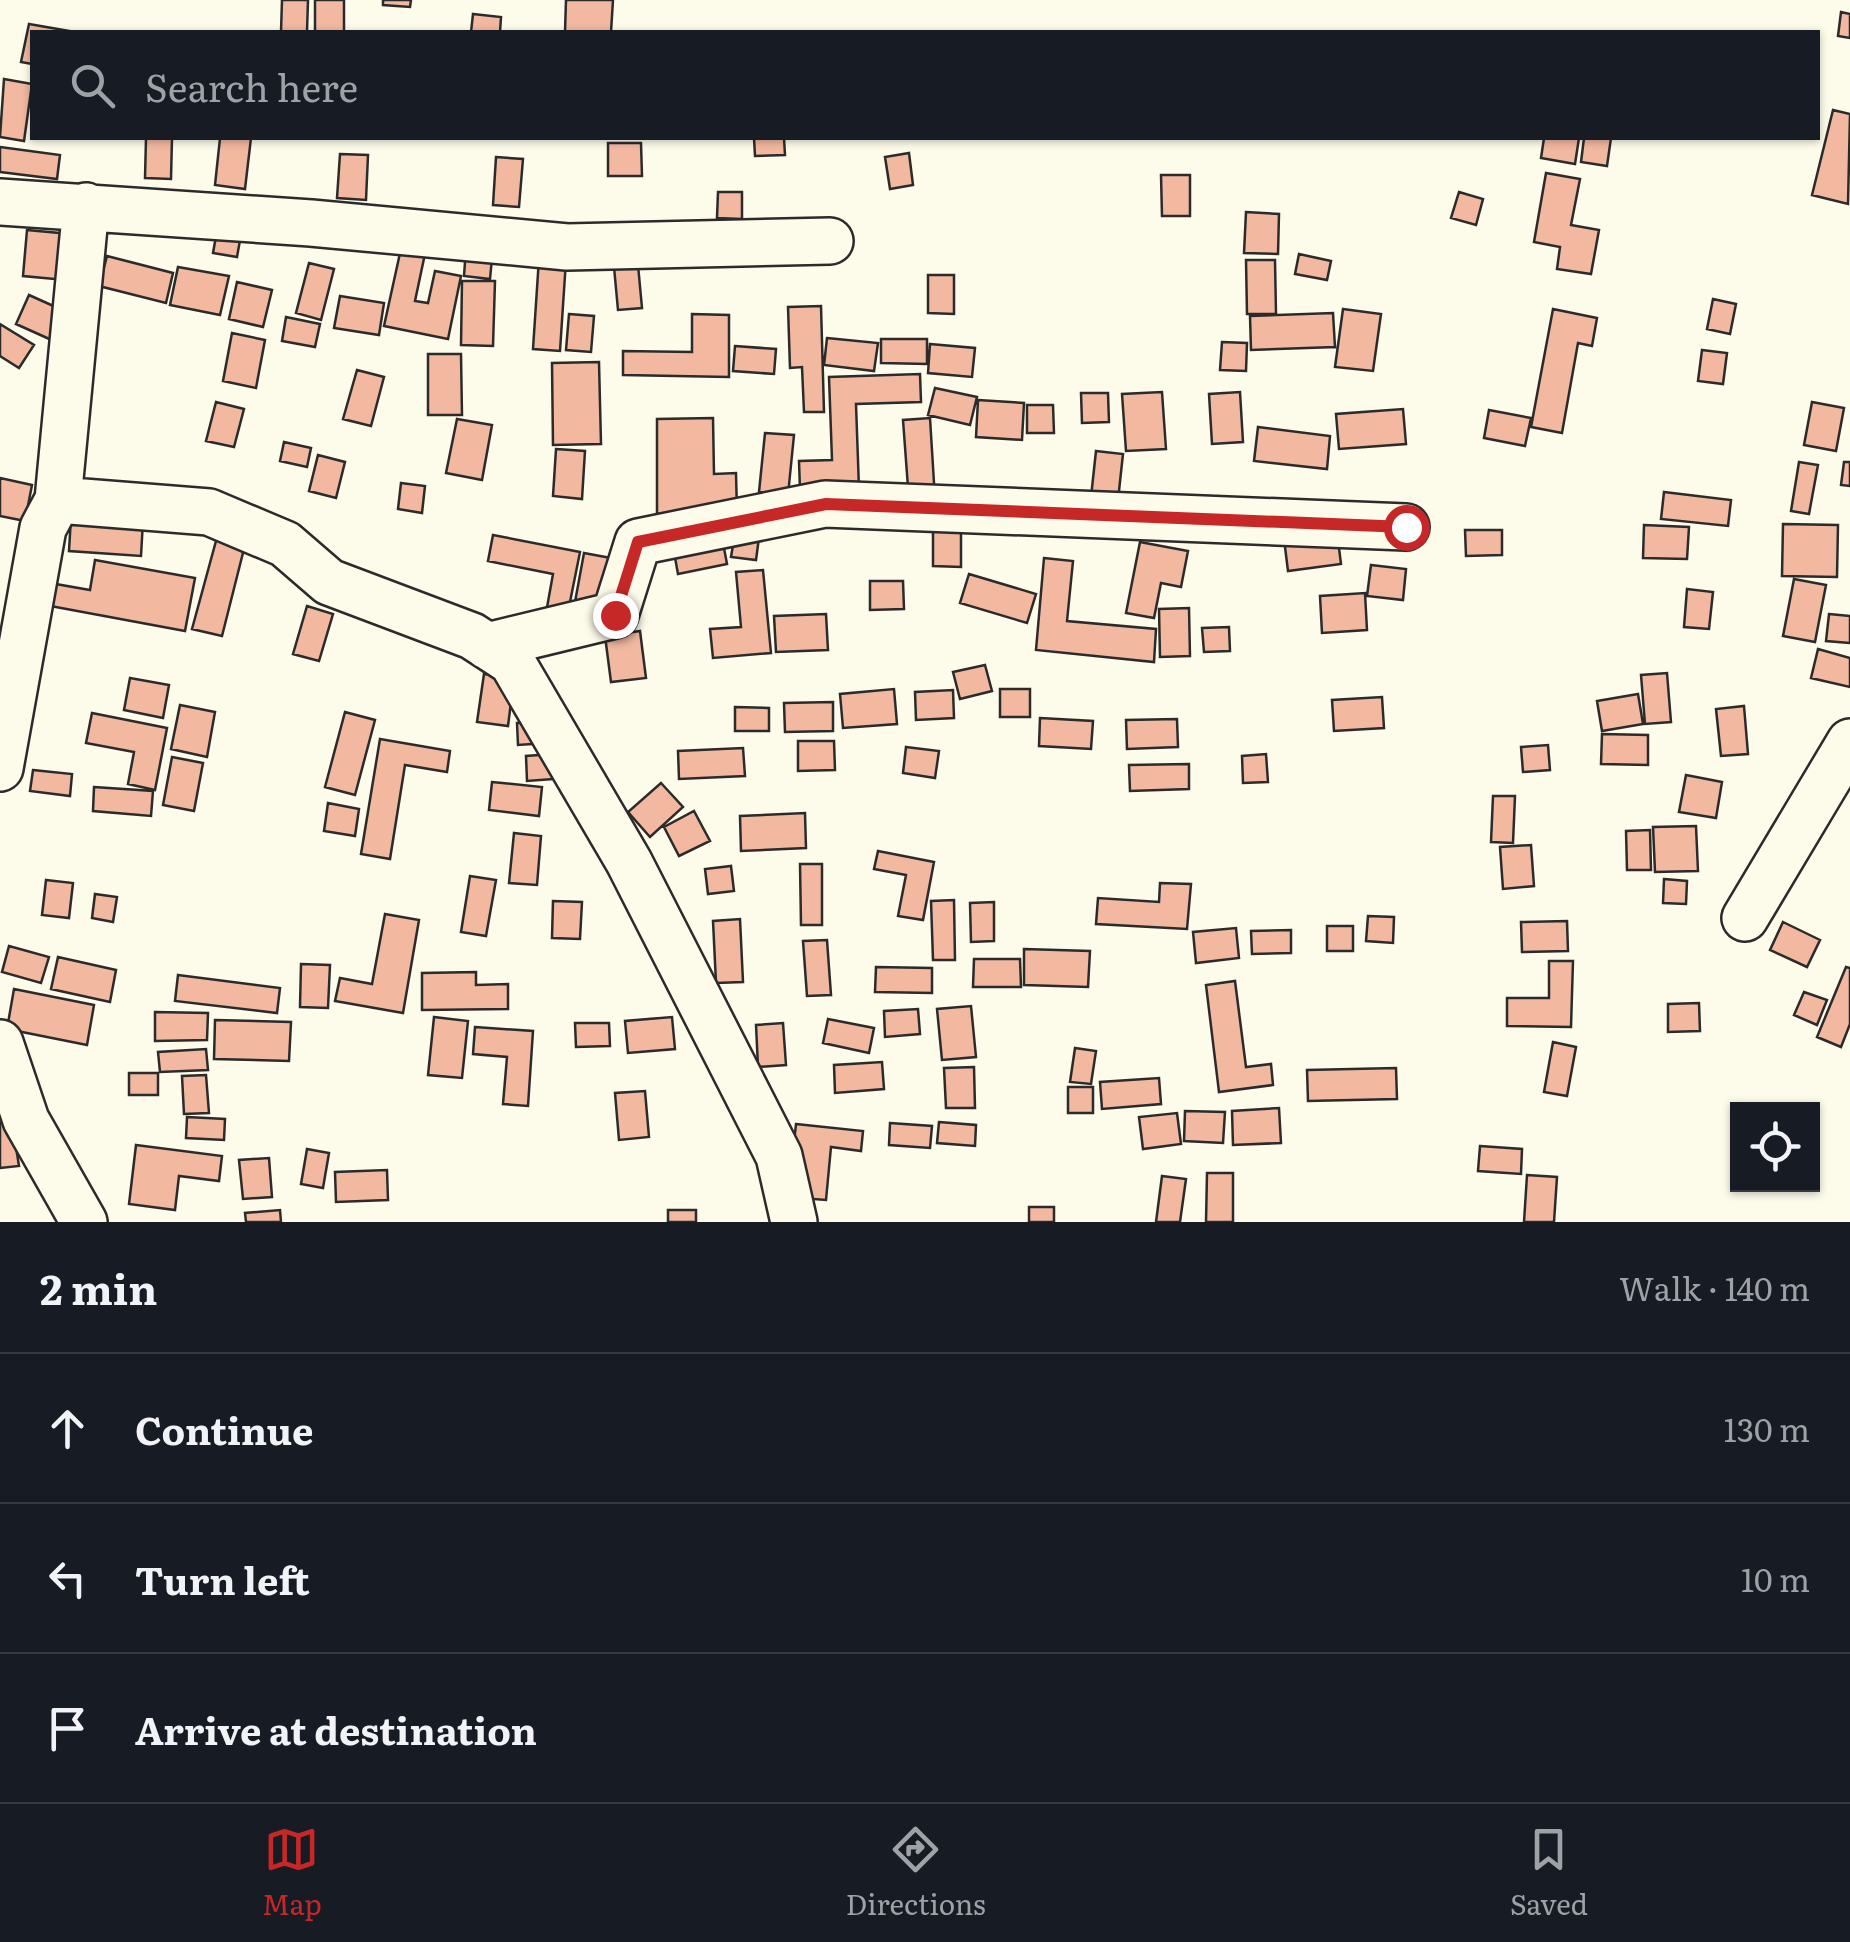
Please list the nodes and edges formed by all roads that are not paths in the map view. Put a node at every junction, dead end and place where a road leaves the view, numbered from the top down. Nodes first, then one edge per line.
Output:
1 (0, 202) edge
2 (86, 206) junction
3 (830, 241) dead end
4 (58, 500) junction
5 (1406, 527) dead end
6 (19, 553) edge
7 (487, 646) junction
8 (1850, 742) edge
9 (0, 768) edge
10 (1745, 918) dead end
11 (0, 1043) edge
12 (84, 1222) edge
13 (794, 1222) edge

1 - 2 street
2 - 3 street
2 - 4 street
4 - 6 street
4 - 7 street
5 - 7 street
6 - 9 street
7 - 13 street
8 - 10 street
11 - 12 street

